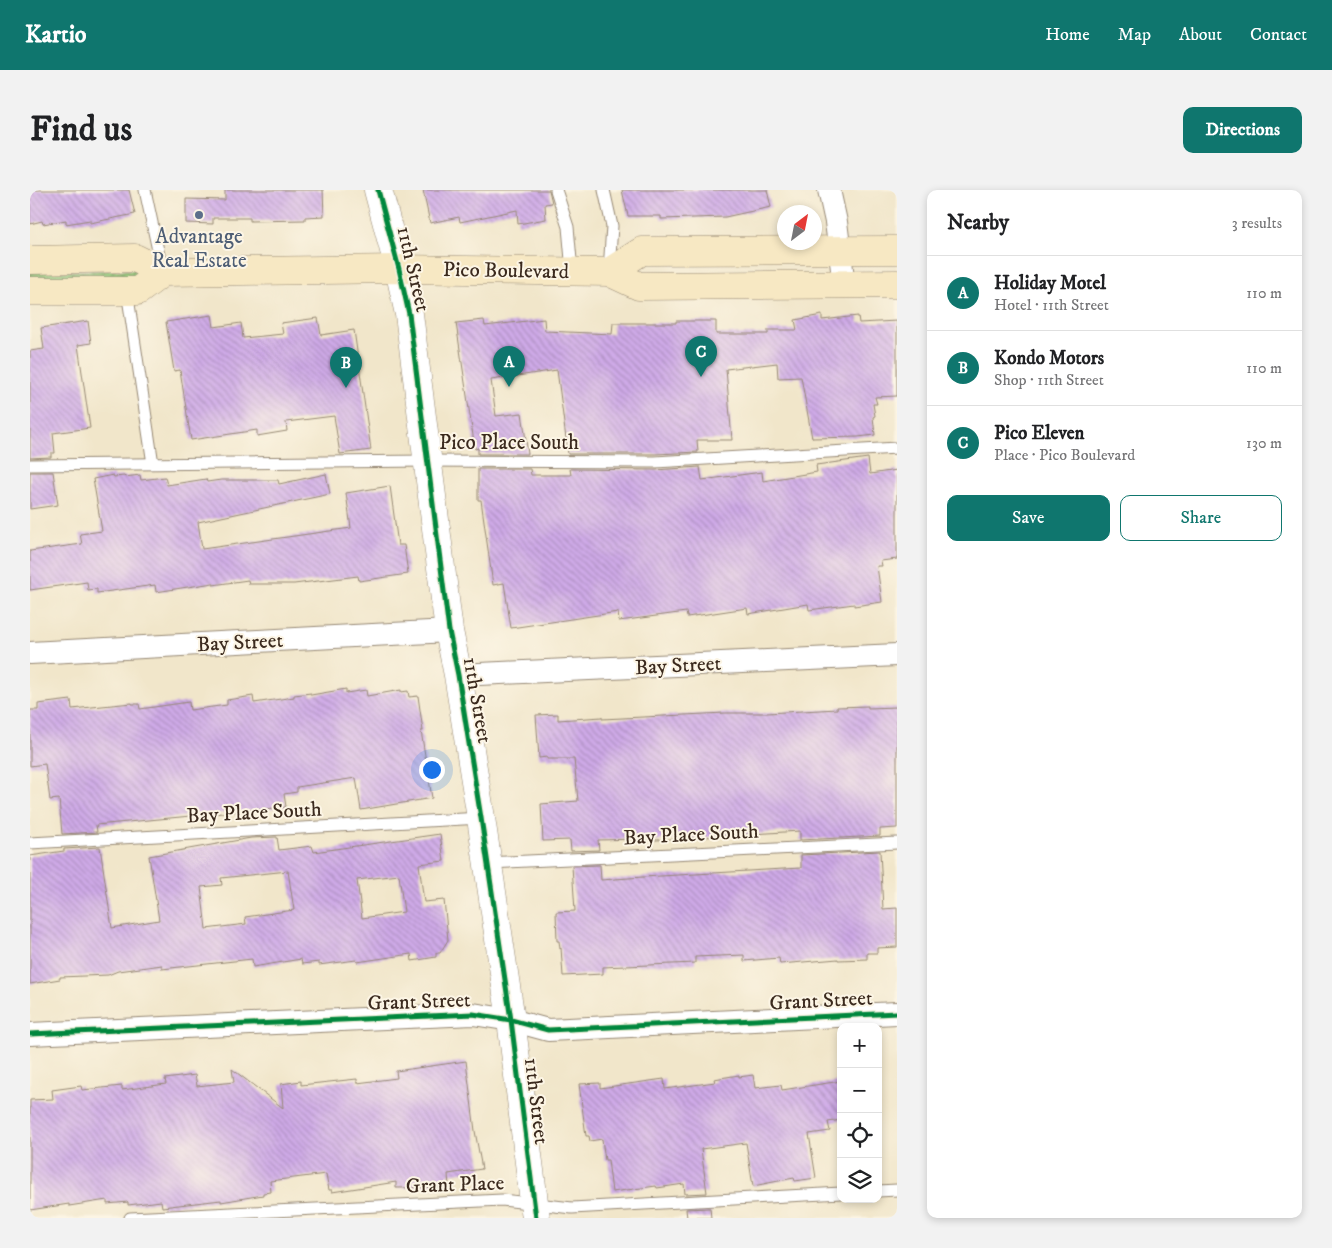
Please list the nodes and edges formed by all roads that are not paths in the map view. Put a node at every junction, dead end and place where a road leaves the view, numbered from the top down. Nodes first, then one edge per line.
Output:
1 (145, 190) edge
2 (378, 190) edge
3 (556, 190) edge
4 (604, 190) edge
5 (829, 190) edge
6 (840, 250) junction
7 (897, 250) edge
8 (30, 260) edge
9 (399, 269) junction
10 (572, 271) junction
11 (163, 272) junction
12 (609, 272) junction
13 (897, 284) edge
14 (844, 285) junction
15 (30, 291) edge
16 (127, 291) junction
17 (897, 448) edge
18 (427, 461) junction
19 (153, 464) junction
20 (30, 465) edge
21 (450, 632) junction
22 (30, 653) edge
23 (897, 655) edge
24 (458, 675) junction
25 (481, 818) junction
26 (30, 843) edge
27 (897, 843) edge
28 (486, 863) junction
29 (897, 1013) edge
30 (511, 1020) junction
31 (30, 1034) edge
32 (897, 1190) edge
33 (882, 1192) edge
34 (837, 1194) edge
35 (535, 1210) edge
36 (130, 1218) edge

1 - 11 lane
2 - 9 street, 11th Street
3 - 10 lane
4 - 12 lane
5 - 6 street
6 - 7 main road
6 - 12 main road
6 - 14 street
8 - 11 main road, Pico Boulevard
9 - 10 main road, Pico Boulevard
9 - 11 main road, Pico Boulevard
9 - 18 street, 11th Street
10 - 12 main road, Pico Boulevard
11 - 16 main road
12 - 14 main road, Pico Boulevard
13 - 14 main road, Pico Boulevard
15 - 16 main road
16 - 19 lane
17 - 18 lane, Pico Place South
18 - 19 lane, Pico Place South
18 - 21 street, 11th Street
19 - 20 lane, Pico Place South
21 - 22 street, Bay Street
21 - 24 street, 11th Street
23 - 24 street, Bay Street
24 - 25 street, 11th Street
25 - 26 lane, Bay Place South
25 - 28 street, 11th Street
27 - 28 lane, Bay Place South
28 - 30 street, 11th Street
29 - 30 street, Grant Street
30 - 31 street, Grant Street
30 - 35 street, 11th Street
32 - 33 lane
34 - 35 lane, Grant Place
35 - 36 lane, Grant Place

